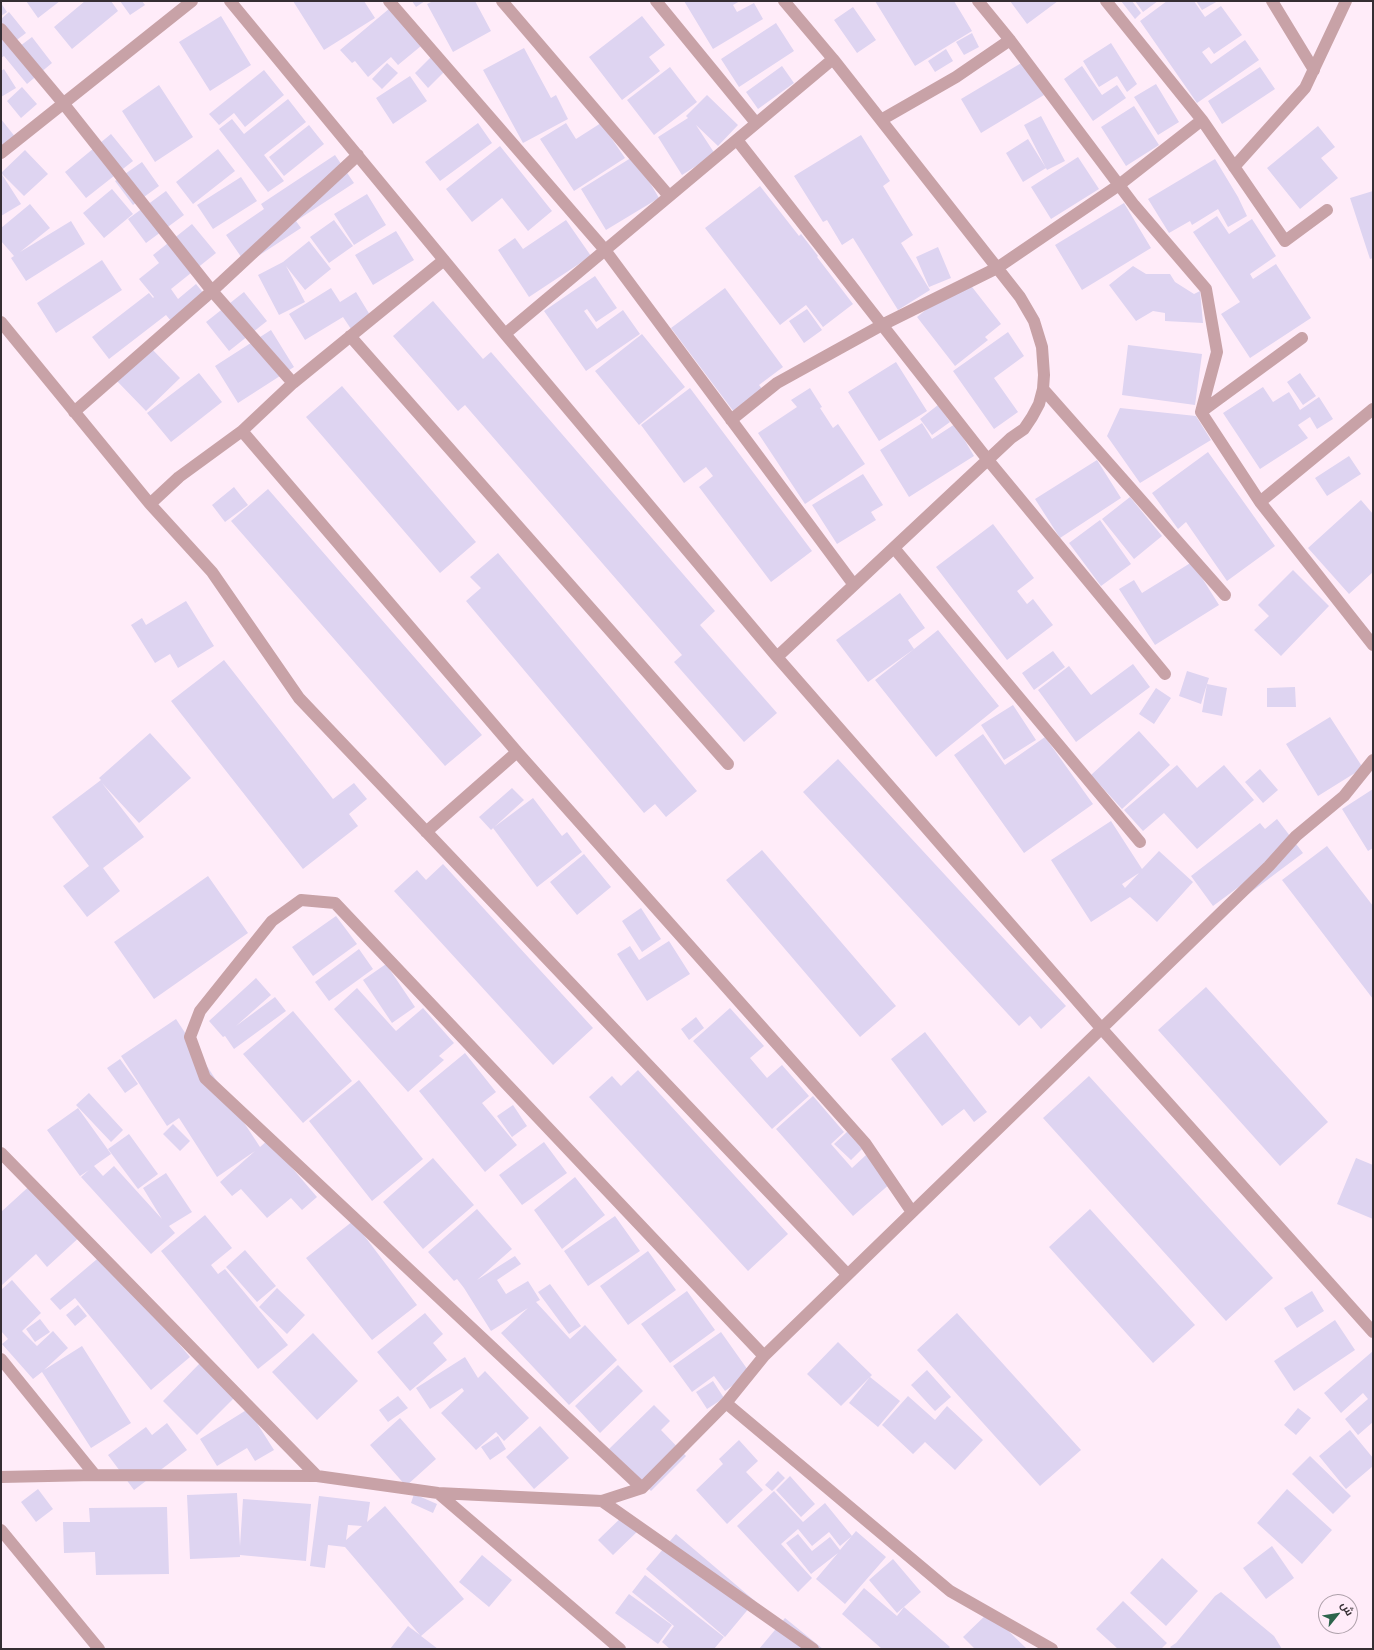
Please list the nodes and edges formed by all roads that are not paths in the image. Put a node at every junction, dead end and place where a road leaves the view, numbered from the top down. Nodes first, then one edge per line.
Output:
1 (192, 1) edge
2 (230, 1) edge
3 (389, 1) edge
4 (502, 1) edge
5 (656, 1) edge
6 (784, 1) edge
7 (978, 1) edge
8 (1106, 1) edge
9 (1272, 1) edge
10 (1346, 1) edge
11 (1, 29) edge
12 (1010, 40) junction
13 (833, 59) junction
14 (1314, 70) junction
15 (63, 102) junction
16 (881, 120) junction
17 (1202, 120) junction
18 (756, 123) junction
19 (737, 140) junction
20 (1, 153) edge
21 (358, 155) junction
22 (1234, 167) junction
23 (1119, 185) junction
24 (669, 196) junction
25 (1327, 210) dead end
26 (605, 250) junction
27 (444, 260) junction
28 (997, 268) junction
29 (212, 291) junction
30 (1, 322) edge
31 (882, 325) junction
32 (505, 334) junction
33 (350, 336) junction
34 (1302, 338) dead end
35 (294, 383) junction
36 (1043, 390) junction
37 (1373, 409) edge
38 (74, 412) junction
39 (1201, 412) junction
40 (731, 420) junction
41 (242, 431) junction
42 (988, 460) junction
43 (1260, 502) junction
44 (150, 504) junction
45 (894, 548) junction
46 (854, 585) junction
47 (1225, 595) dead end
48 (1373, 645) edge
49 (777, 657) junction
50 (1165, 674) dead end
51 (516, 752) junction
52 (1373, 760) edge
53 (728, 764) dead end
54 (426, 832) junction
55 (1140, 842) dead end
56 (1102, 1028) junction
57 (1, 1153) edge
58 (912, 1212) junction
59 (847, 1274) junction
60 (1373, 1332) edge
61 (764, 1356) junction
62 (1, 1359) edge
63 (726, 1403) junction
64 (95, 1475) junction
65 (318, 1476) junction
66 (1, 1477) edge
67 (642, 1488) junction
68 (438, 1493) junction
69 (602, 1500) junction
70 (1, 1530) edge
71 (99, 1649) edge
72 (620, 1649) edge
73 (813, 1649) edge
74 (1052, 1649) edge

1 - 15 street
2 - 21 street
3 - 26 street
4 - 24 street
5 - 18 street
6 - 13 street
7 - 12 street
8 - 17 street
9 - 14 street
10 - 14 street
11 - 15 street
12 - 16 street
12 - 23 street
13 - 16 street
13 - 18 street
14 - 22 street
15 - 20 street
15 - 29 street
16 - 28 street
17 - 22 street
17 - 23 street
18 - 19 street
19 - 24 street
19 - 31 street
21 - 27 street
21 - 29 street
22 - 25 street
23 - 28 street
23 - 39 street
24 - 26 street
26 - 32 street
26 - 40 street
27 - 32 street
27 - 33 street
28 - 31 street
28 - 36 street
29 - 35 street
29 - 38 street
30 - 38 street
31 - 40 street
31 - 42 street
32 - 49 street
33 - 35 street
33 - 53 street
34 - 39 street
35 - 41 street
36 - 42 street
36 - 47 street
37 - 43 street
38 - 44 street
39 - 43 street
40 - 46 street
41 - 44 street
41 - 51 street
42 - 45 street
42 - 50 street
43 - 48 street
44 - 54 street
45 - 46 street
45 - 55 street
46 - 49 street
49 - 56 street
51 - 54 street
51 - 58 street
52 - 56 street
54 - 59 street
56 - 58 street
56 - 60 street
57 - 65 street
58 - 59 street
59 - 61 street
61 - 63 street
61 - 67 street
62 - 64 street
63 - 67 street
63 - 74 street
64 - 65 street
64 - 66 street
65 - 68 street
67 - 69 street
68 - 69 street
68 - 72 street
69 - 73 street
70 - 71 street

